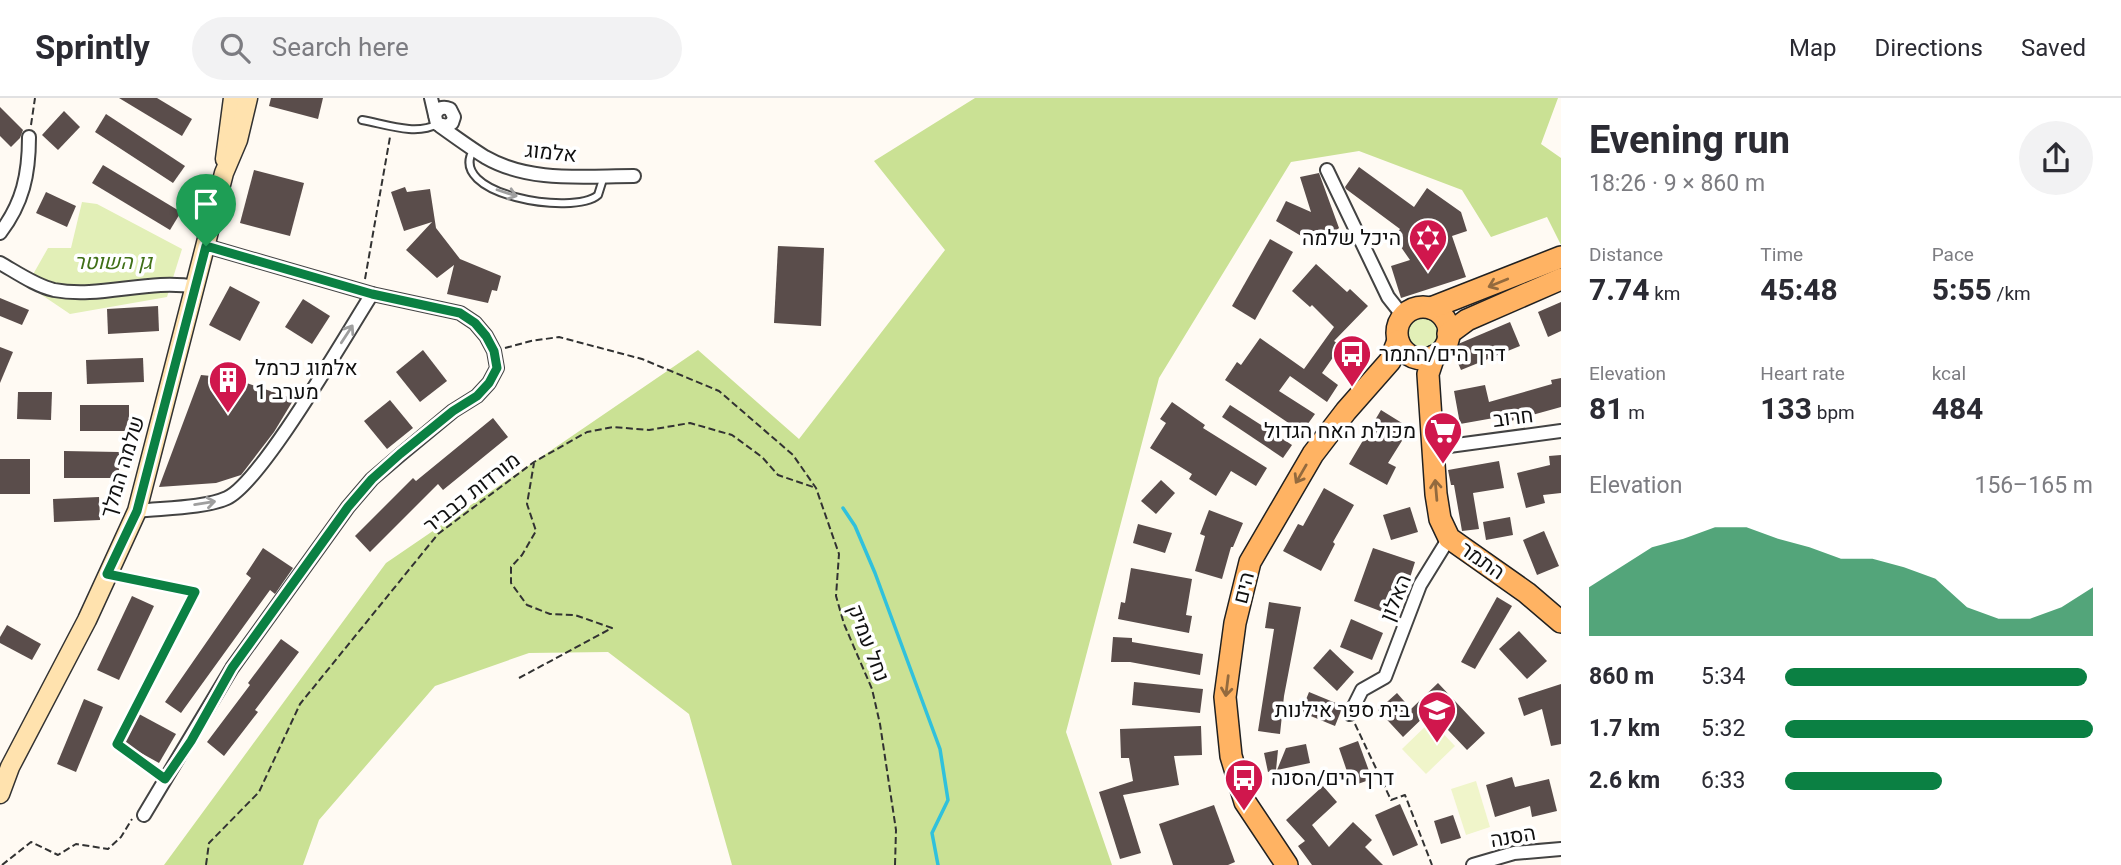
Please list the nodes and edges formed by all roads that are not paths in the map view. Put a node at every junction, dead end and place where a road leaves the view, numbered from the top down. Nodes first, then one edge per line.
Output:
1 (233, 98) edge
2 (248, 98) edge
3 (431, 98) edge
4 (441, 98) edge
5 (452, 113) junction
6 (362, 120) dead end
7 (437, 122) junction
8 (29, 137) road end
9 (472, 147) junction
10 (1327, 170) dead end
11 (224, 173) junction
12 (604, 176) junction
13 (634, 176) dead end
14 (0, 233) edge
15 (206, 246) junction
16 (1561, 257) edge
17 (0, 263) edge
18 (1561, 279) edge
19 (196, 287) junction
20 (368, 293) junction
21 (1430, 309) junction
22 (1403, 316) junction
23 (1448, 334) junction
24 (1398, 341) junction
25 (1434, 356) junction
26 (1561, 432) edge
27 (1433, 433) junction
28 (137, 511) junction
29 (1449, 538) junction
30 (1561, 622) edge
31 (1350, 714) road end
32 (5, 764) edge
33 (0, 794) edge
34 (144, 815) road end
35 (1561, 849) edge
36 (1287, 865) edge
37 (1472, 865) edge

1 - 11 street, שלמה המלך
2 - 11 street, שלמה המלך
3 - 7 street
4 - 5 street
5 - 7 street
5 - 9 street
6 - 7 lane
7 - 9 street, אלמוג
8 - 14 street
9 - 12 street, אלמוג
9 -> 12 lane
10 - 22 street
11 - 15 street, שלמה המלך
12 - 13 street, אלמוג
15 - 19 street, שלמה המלך
15 - 20 street
16 -> 21 main road
17 - 19 street
18 - 23 main road
19 - 28 street, שלמה המלך
28 -> 20 street
20 - 34 street
21 - 22 main road
21 - 23 main road
22 - 24 main road
23 - 25 main road
24 - 25 main road
24 -> 36 main road, הים
25 - 27 main road, התמר
26 - 27 street, חרוב
29 -> 27 main road, התמר
28 - 32 street, שלמה המלך
29 - 30 main road, התמר
29 - 31 street, האלון
32 - 33 street, שלמה המלך
35 - 37 street, הסנה

